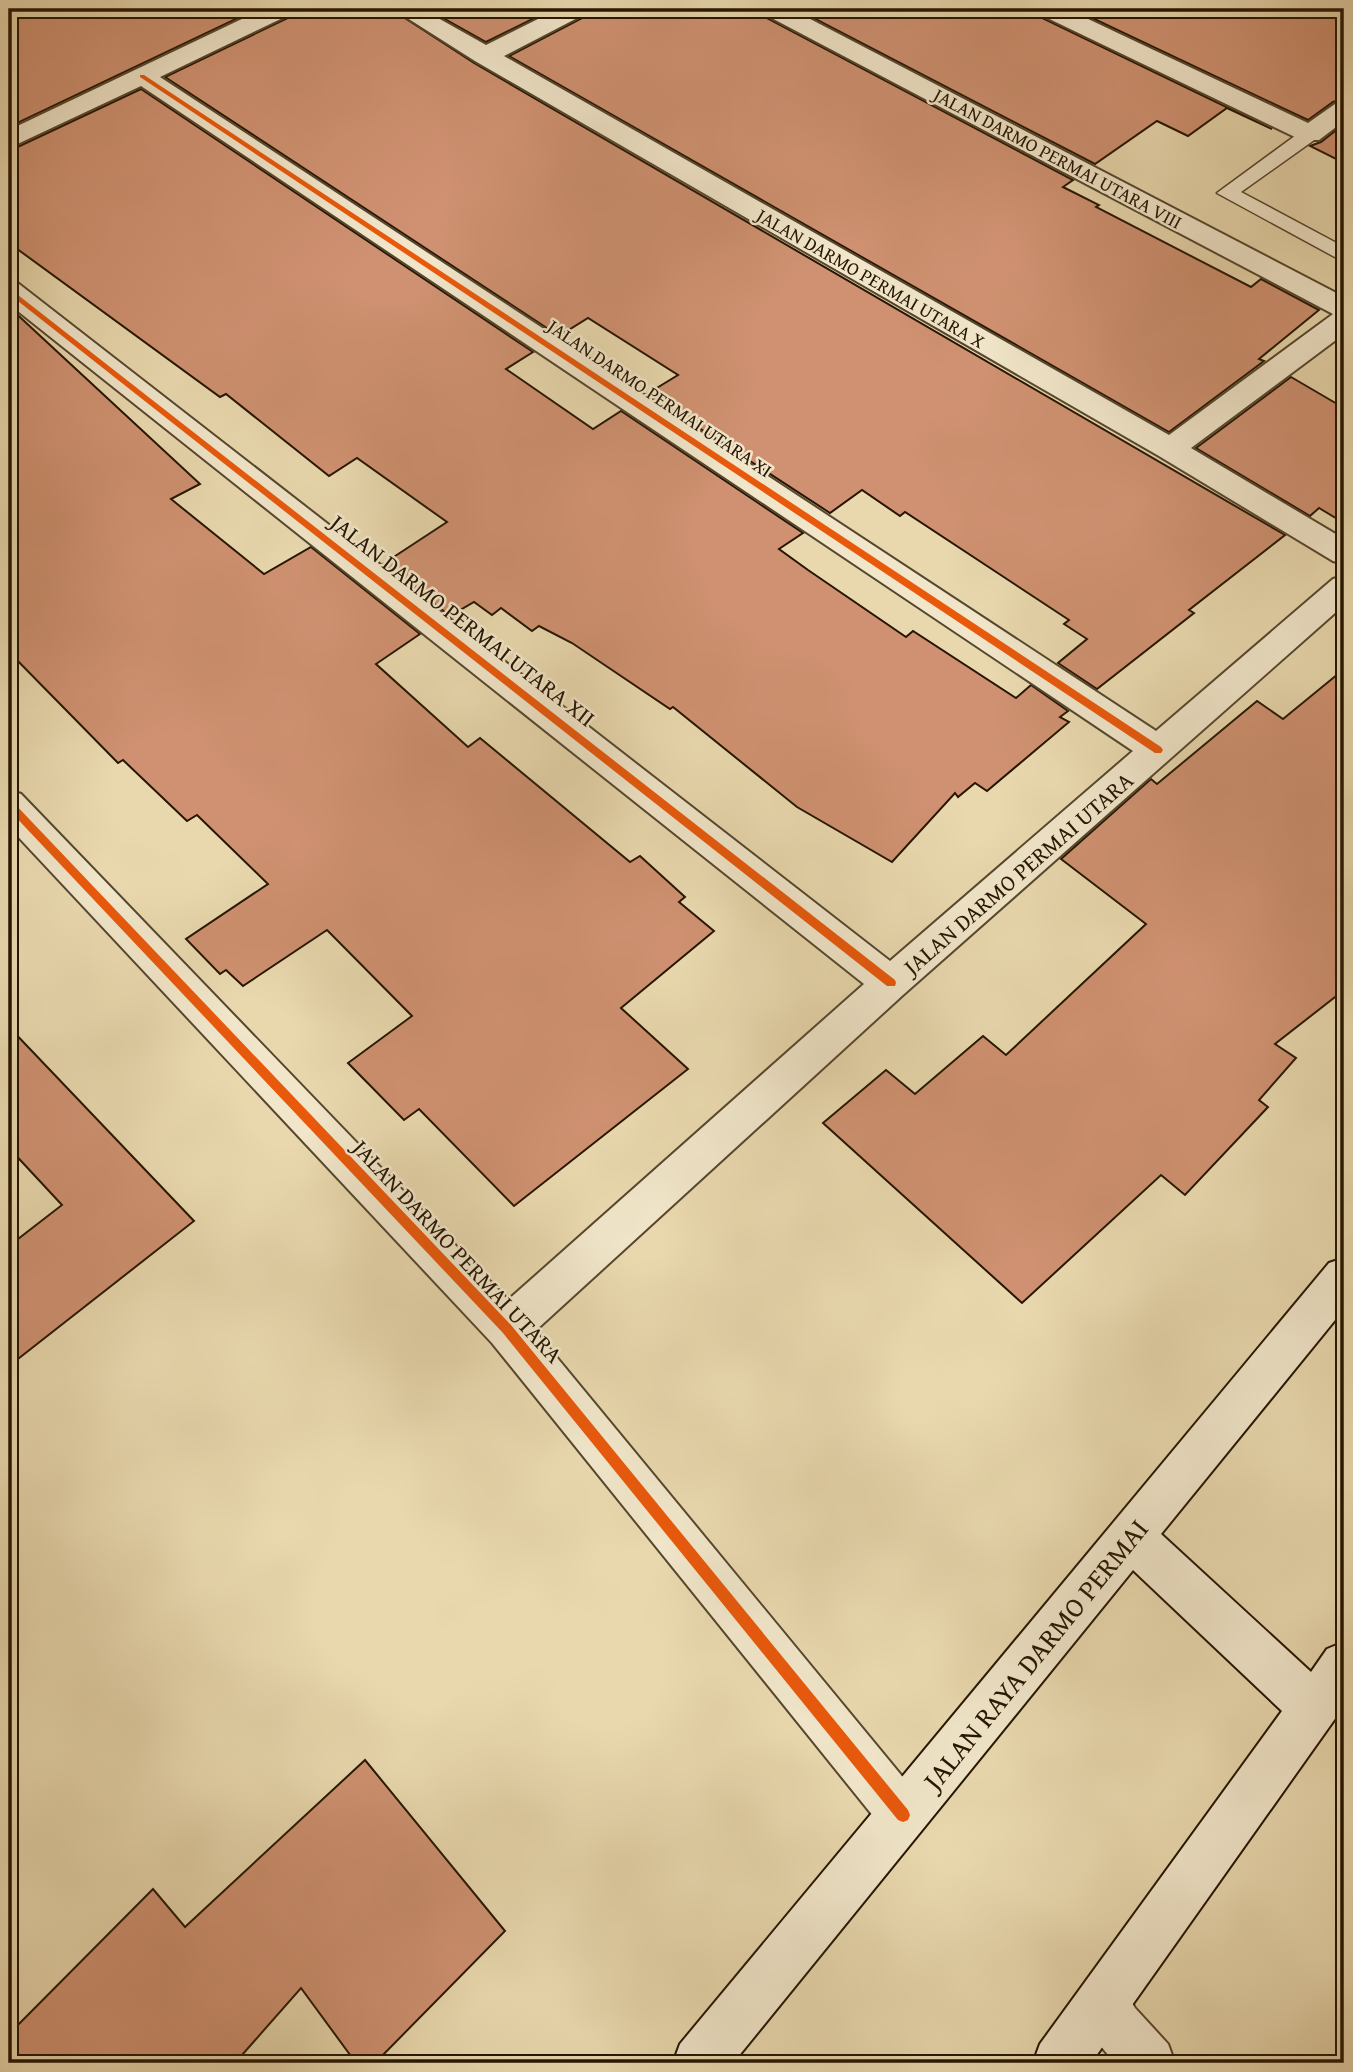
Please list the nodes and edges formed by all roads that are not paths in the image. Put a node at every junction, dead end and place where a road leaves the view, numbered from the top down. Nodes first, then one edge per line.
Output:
1 (282, 9) edge
2 (405, 9) edge
3 (576, 9) edge
4 (773, 9) edge
5 (1048, 9) edge
6 (484, 56) junction
7 (142, 76) junction
8 (1344, 109) edge
9 (13, 134) edge
10 (1310, 134) junction
11 (1344, 256) edge
12 (9, 290) edge
13 (1344, 308) edge
14 (1344, 320) edge
15 (1170, 449) junction
16 (1341, 550) edge
17 (1344, 587) edge
18 (1158, 750) junction
19 (9, 804) edge
20 (891, 983) junction
21 (1344, 1277) edge
22 (507, 1329) junction
23 (1131, 1537) junction
24 (1344, 1666) edge
25 (1314, 1708) junction
26 (903, 1815) junction
27 (1103, 2002) junction
28 (699, 2063) edge
29 (1059, 2063) edge
30 (1149, 2063) edge

1 - 7 street
2 - 6 street, JALAN DARMO PERMAI UTARA X
3 - 6 street
4 - 13 street, JALAN DARMO PERMAI UTARA VIII
5 - 10 street
6 - 15 street, JALAN DARMO PERMAI UTARA X
7 - 9 street
7 - 18 street, JALAN DARMO PERMAI UTARA XI
8 - 10 street
10 - 11 lane
12 - 20 street, JALAN DARMO PERMAI UTARA XII
14 - 15 street
15 - 16 street, JALAN DARMO PERMAI UTARA X
17 - 18 street, JALAN DARMO PERMAI UTARA
18 - 20 street, JALAN DARMO PERMAI UTARA
19 - 22 street, JALAN DARMO PERMAI UTARA
20 - 22 street, JALAN DARMO PERMAI UTARA
21 - 23 street, JALAN RAYA DARMO PERMAI
22 - 26 street, JALAN DARMO PERMAI UTARA
23 - 25 street
23 - 26 street, JALAN RAYA DARMO PERMAI
24 - 25 street
25 - 27 street
26 - 28 street, JALAN RAYA DARMO PERMAI
27 - 29 street
27 - 30 street

